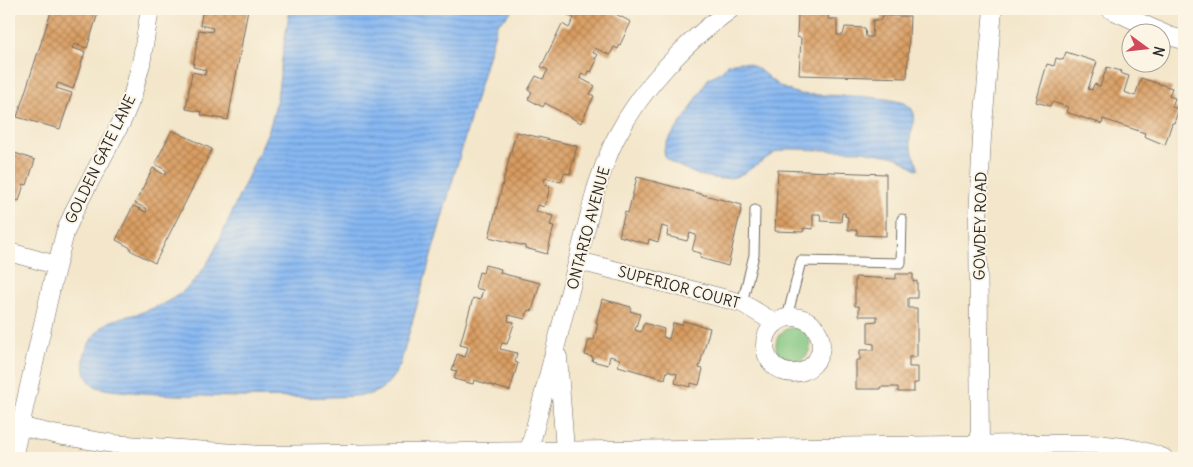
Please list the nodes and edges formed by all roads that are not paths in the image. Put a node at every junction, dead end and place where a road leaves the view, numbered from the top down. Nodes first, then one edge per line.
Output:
1 (150, 9) edge
2 (731, 9) edge
3 (993, 9) edge
4 (1110, 9) edge
5 (1184, 40) edge
6 (755, 210) dead end
7 (902, 218) dead end
8 (9, 252) edge
9 (579, 261) junction
10 (56, 266) junction
11 (742, 303) junction
12 (781, 321) joint
13 (557, 342) junction
14 (14, 425) edge
15 (980, 445) junction
16 (529, 450) junction
17 (565, 450) junction
18 (1025, 451) edge
19 (658, 454) edge
20 (441, 455) edge
21 (261, 457) edge
22 (13, 458) edge
23 (1164, 458) edge

1 - 10 street, GOLDEN GATE LANE
2 - 9 street, ONTARIO AVENUE
3 - 15 street, GOWDEY ROAD
4 - 5 street
6 - 11 lane
7 - 12 lane
8 - 10 street
9 - 11 street, SUPERIOR COURT
9 - 13 street, ONTARIO AVENUE
10 - 14 street, GOLDEN GATE LANE
11 - 12 street, SUPERIOR COURT
13 - 16 street, ONTARIO AVENUE
13 - 17 street, ONTARIO AVENUE
14 - 21 street
14 - 22 street, GOLDEN GATE LANE
15 - 18 street
15 - 19 street
16 - 17 street
16 - 20 street
17 - 19 street
18 - 23 street
20 - 21 street

